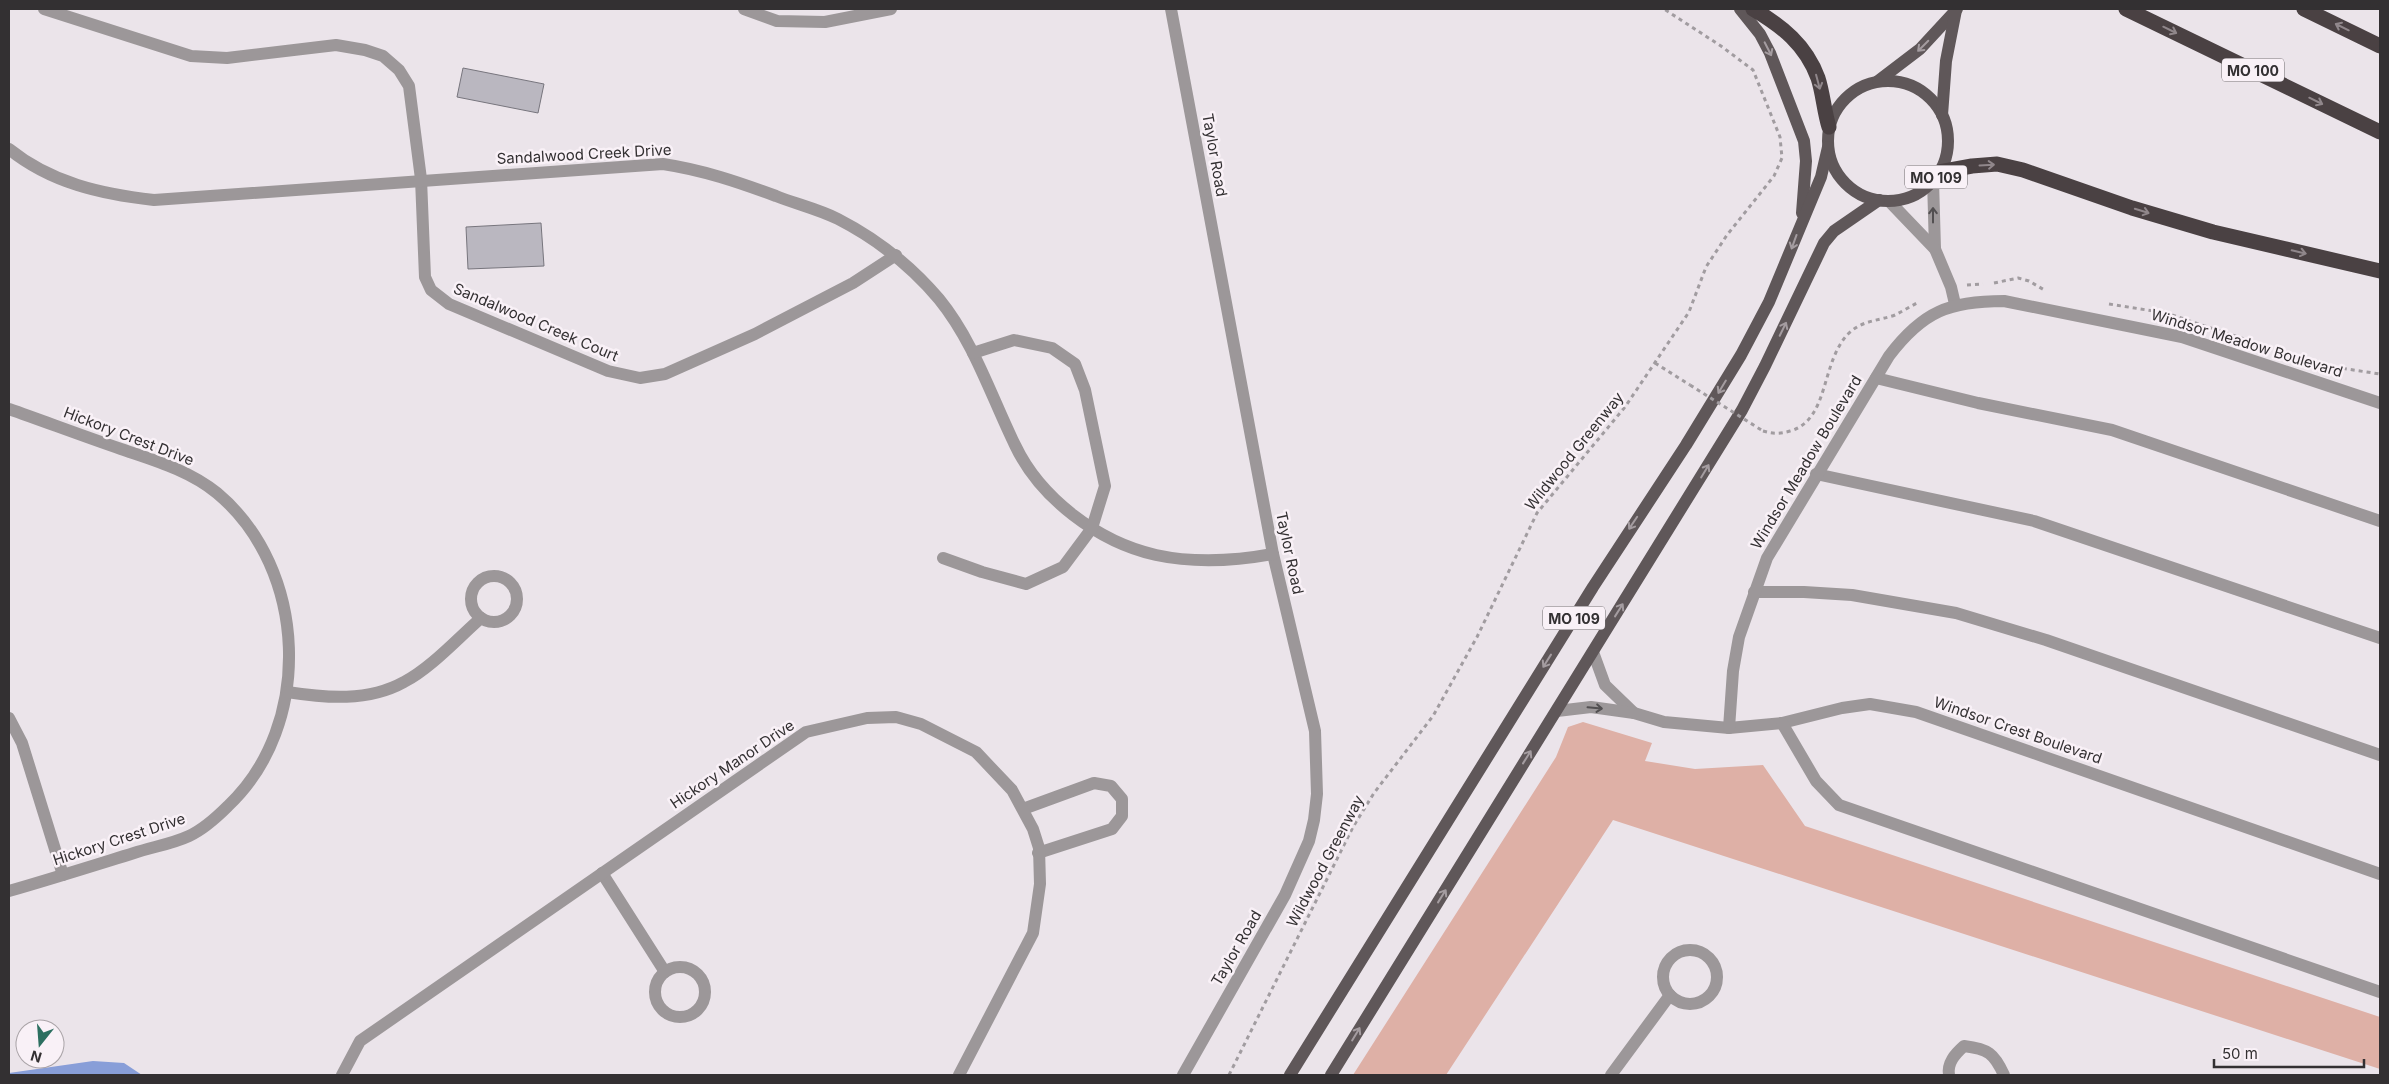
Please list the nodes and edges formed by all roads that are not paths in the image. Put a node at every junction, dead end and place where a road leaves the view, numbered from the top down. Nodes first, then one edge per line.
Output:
1 (44, 9) edge
2 (744, 9) edge
3 (891, 9) edge
4 (1171, 9) edge
5 (1740, 9) edge
6 (1753, 9) edge
7 (2126, 9) edge
8 (2304, 9) edge
9 (1957, 10) edge
10 (2380, 46) edge
11 (1876, 82) junction
12 (1942, 115) junction
13 (1829, 127) junction
14 (2380, 132) edge
15 (1828, 147) junction
16 (9, 149) edge
17 (1936, 176) junction
18 (421, 179) junction
19 (1884, 201) junction
20 (1801, 223) junction
21 (1935, 249) junction
22 (896, 255) junction
23 (2380, 271) edge
24 (1955, 304) junction
25 (973, 353) junction
26 (1876, 378) junction
27 (2380, 403) edge
28 (9, 409) edge
29 (1816, 474) junction
30 (2380, 521) edge
31 (1092, 528) junction
32 (1273, 554) junction
33 (943, 558) dead end
34 (1754, 592) junction
35 (481, 618) dead end
36 (2380, 638) edge
37 (1593, 652) junction
38 (287, 692) junction
39 (1557, 710) junction
40 (1634, 713) junction
41 (9, 718) edge
42 (1782, 723) junction
43 (1729, 728) junction
44 (2380, 755) edge
45 (1024, 809) junction
46 (1038, 853) junction
47 (602, 873) junction
48 (2380, 874) edge
49 (63, 875) junction
50 (9, 891) edge
51 (665, 972) junction
52 (2380, 992) edge
53 (1670, 995) junction
54 (342, 1075) edge
55 (958, 1075) edge
56 (1183, 1075) edge
57 (1290, 1075) edge
58 (1331, 1075) edge
59 (1611, 1075) edge
60 (1949, 1075) edge
61 (2004, 1075) edge

1 - 18 street, Sandalwood Creek Court
2 - 3 street
4 - 32 street, Taylor Road
5 -> 20 main road
6 -> 13 highway
7 -> 14 highway, MO 100
10 -> 8 highway
9 -> 11 main road, MO 109
9 - 12 main road, MO 109
11 - 12 main road
11 - 13 main road, MO 109
12 - 17 main road, MO 109
13 - 15 main road, MO 109
15 - 19 main road
15 - 20 main road, MO 109
16 - 18 street, Sandalwood Creek Drive
17 - 19 main road, MO 109
21 -> 17 street
17 -> 23 highway
18 - 22 street, Sandalwood Creek Drive
18 - 22 street, Sandalwood Creek Court
19 - 21 street
37 -> 19 main road, MO 109
20 -> 57 main road, MO 109
21 - 24 street
22 - 25 street, Sandalwood Creek Drive
24 - 26 street, Windsor Meadow Boulevard
24 - 27 street, Windsor Meadow Boulevard
25 - 31 street, Sandalwood Creek Drive
25 - 31 street
26 - 29 street, Windsor Meadow Boulevard
26 - 30 street
28 - 38 street, Hickory Crest Drive
29 - 34 street, Windsor Meadow Boulevard
29 - 36 street
31 - 32 street, Sandalwood Creek Drive
31 - 33 street
32 - 56 street, Taylor Road
34 - 43 street, Windsor Meadow Boulevard
34 - 44 street
35 - 38 street
37 - 39 main road, MO 109
37 - 40 street, Windsor Crest Boulevard
38 - 49 street, Hickory Crest Drive
39 -> 40 street, Windsor Crest Boulevard
58 -> 39 main road, MO 109
40 - 43 street, Windsor Crest Boulevard
41 - 49 street
42 - 43 street, Windsor Crest Boulevard
42 - 48 street, Windsor Crest Boulevard
42 - 52 street
45 - 46 street, Hickory Manor Drive
45 - 46 street
45 - 47 street, Hickory Manor Drive
46 - 55 street, Hickory Manor Drive
47 - 51 street
47 - 54 street, Hickory Manor Drive
49 - 50 street, Hickory Crest Drive
51 - 51 street
53 - 53 street
53 - 59 street
60 - 61 street

